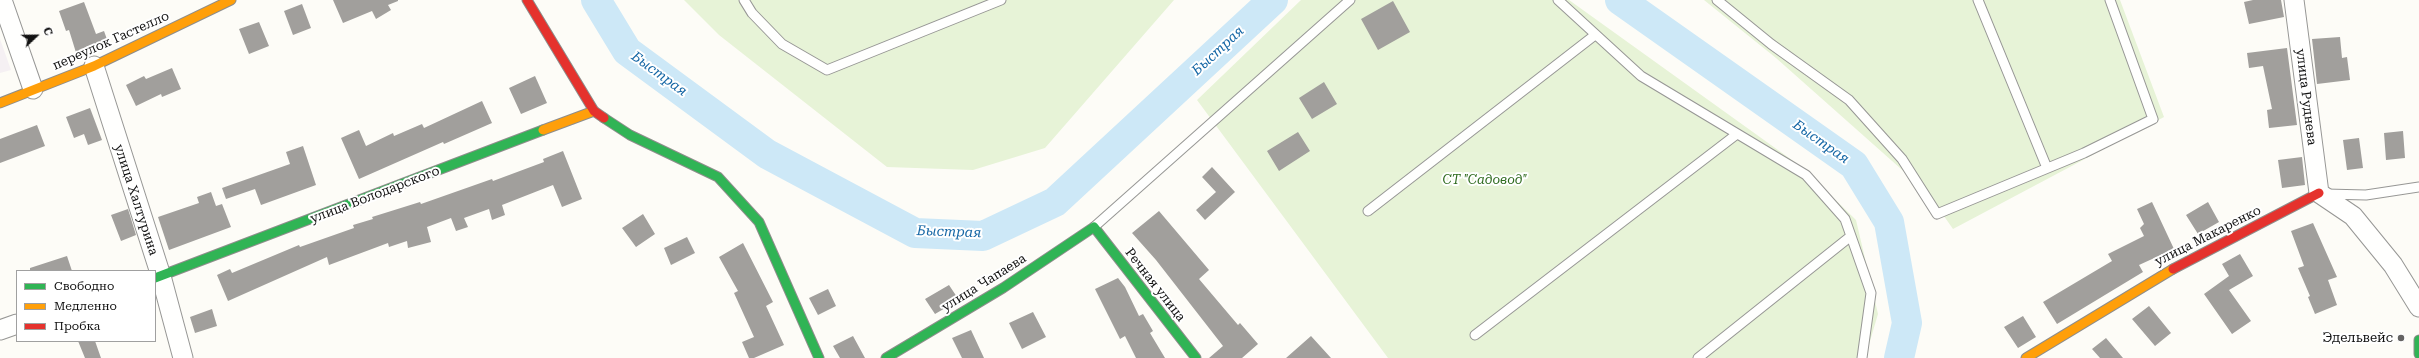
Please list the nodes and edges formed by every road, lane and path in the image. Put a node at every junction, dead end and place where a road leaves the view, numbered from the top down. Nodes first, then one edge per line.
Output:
1 (2, 0) edge
2 (231, 0) edge
3 (527, 0) edge
4 (744, 0) edge
5 (1001, 0) edge
6 (1350, 0) edge
7 (1558, 0) edge
8 (1717, 0) edge
9 (1978, 0) edge
10 (2110, 0) edge
11 (2294, 0) edge
12 (1595, 35) junction
13 (94, 66) junction
14 (33, 89) junction
15 (0, 103) edge
16 (594, 111) junction
17 (1737, 134) junction
18 (2047, 168) junction
19 (2419, 187) edge
20 (2319, 193) junction
21 (1368, 211) dead end
22 (1094, 227) junction
23 (1851, 236) junction
24 (156, 270) edge
25 (158, 277) edge
26 (2419, 307) edge
27 (16, 324) edge
28 (0, 330) edge
29 (1475, 335) dead end
30 (2419, 340) edge
31 (2419, 354) edge
32 (183, 358) edge
33 (819, 358) edge
34 (886, 358) edge
35 (1196, 358) edge
36 (1698, 358) edge
37 (1862, 358) edge
38 (2026, 358) edge

1 - 14 street
2 - 13 street, переулок Гастелло
3 - 16 street
4 - 5 lane
6 - 22 lane
7 - 12 lane
8 - 18 lane
9 - 18 lane
10 - 18 lane
11 - 20 street, улица Руднева
12 - 17 lane
12 - 21 lane
13 - 14 street, переулок Гастелло
13 - 24 street, улица Халтурина
14 - 15 street, переулок Гастелло
16 - 25 street, улица Володарского
16 - 33 street
17 - 23 lane
17 - 29 lane
19 - 20 lane, улица Макаренко
20 - 26 street
20 - 38 street, улица Макаренко
22 - 34 street, улица Чапаева
22 - 35 street, Речная улица
23 - 36 lane
23 - 37 lane
25 - 32 street, улица Халтурина
27 - 28 street
30 - 31 street

